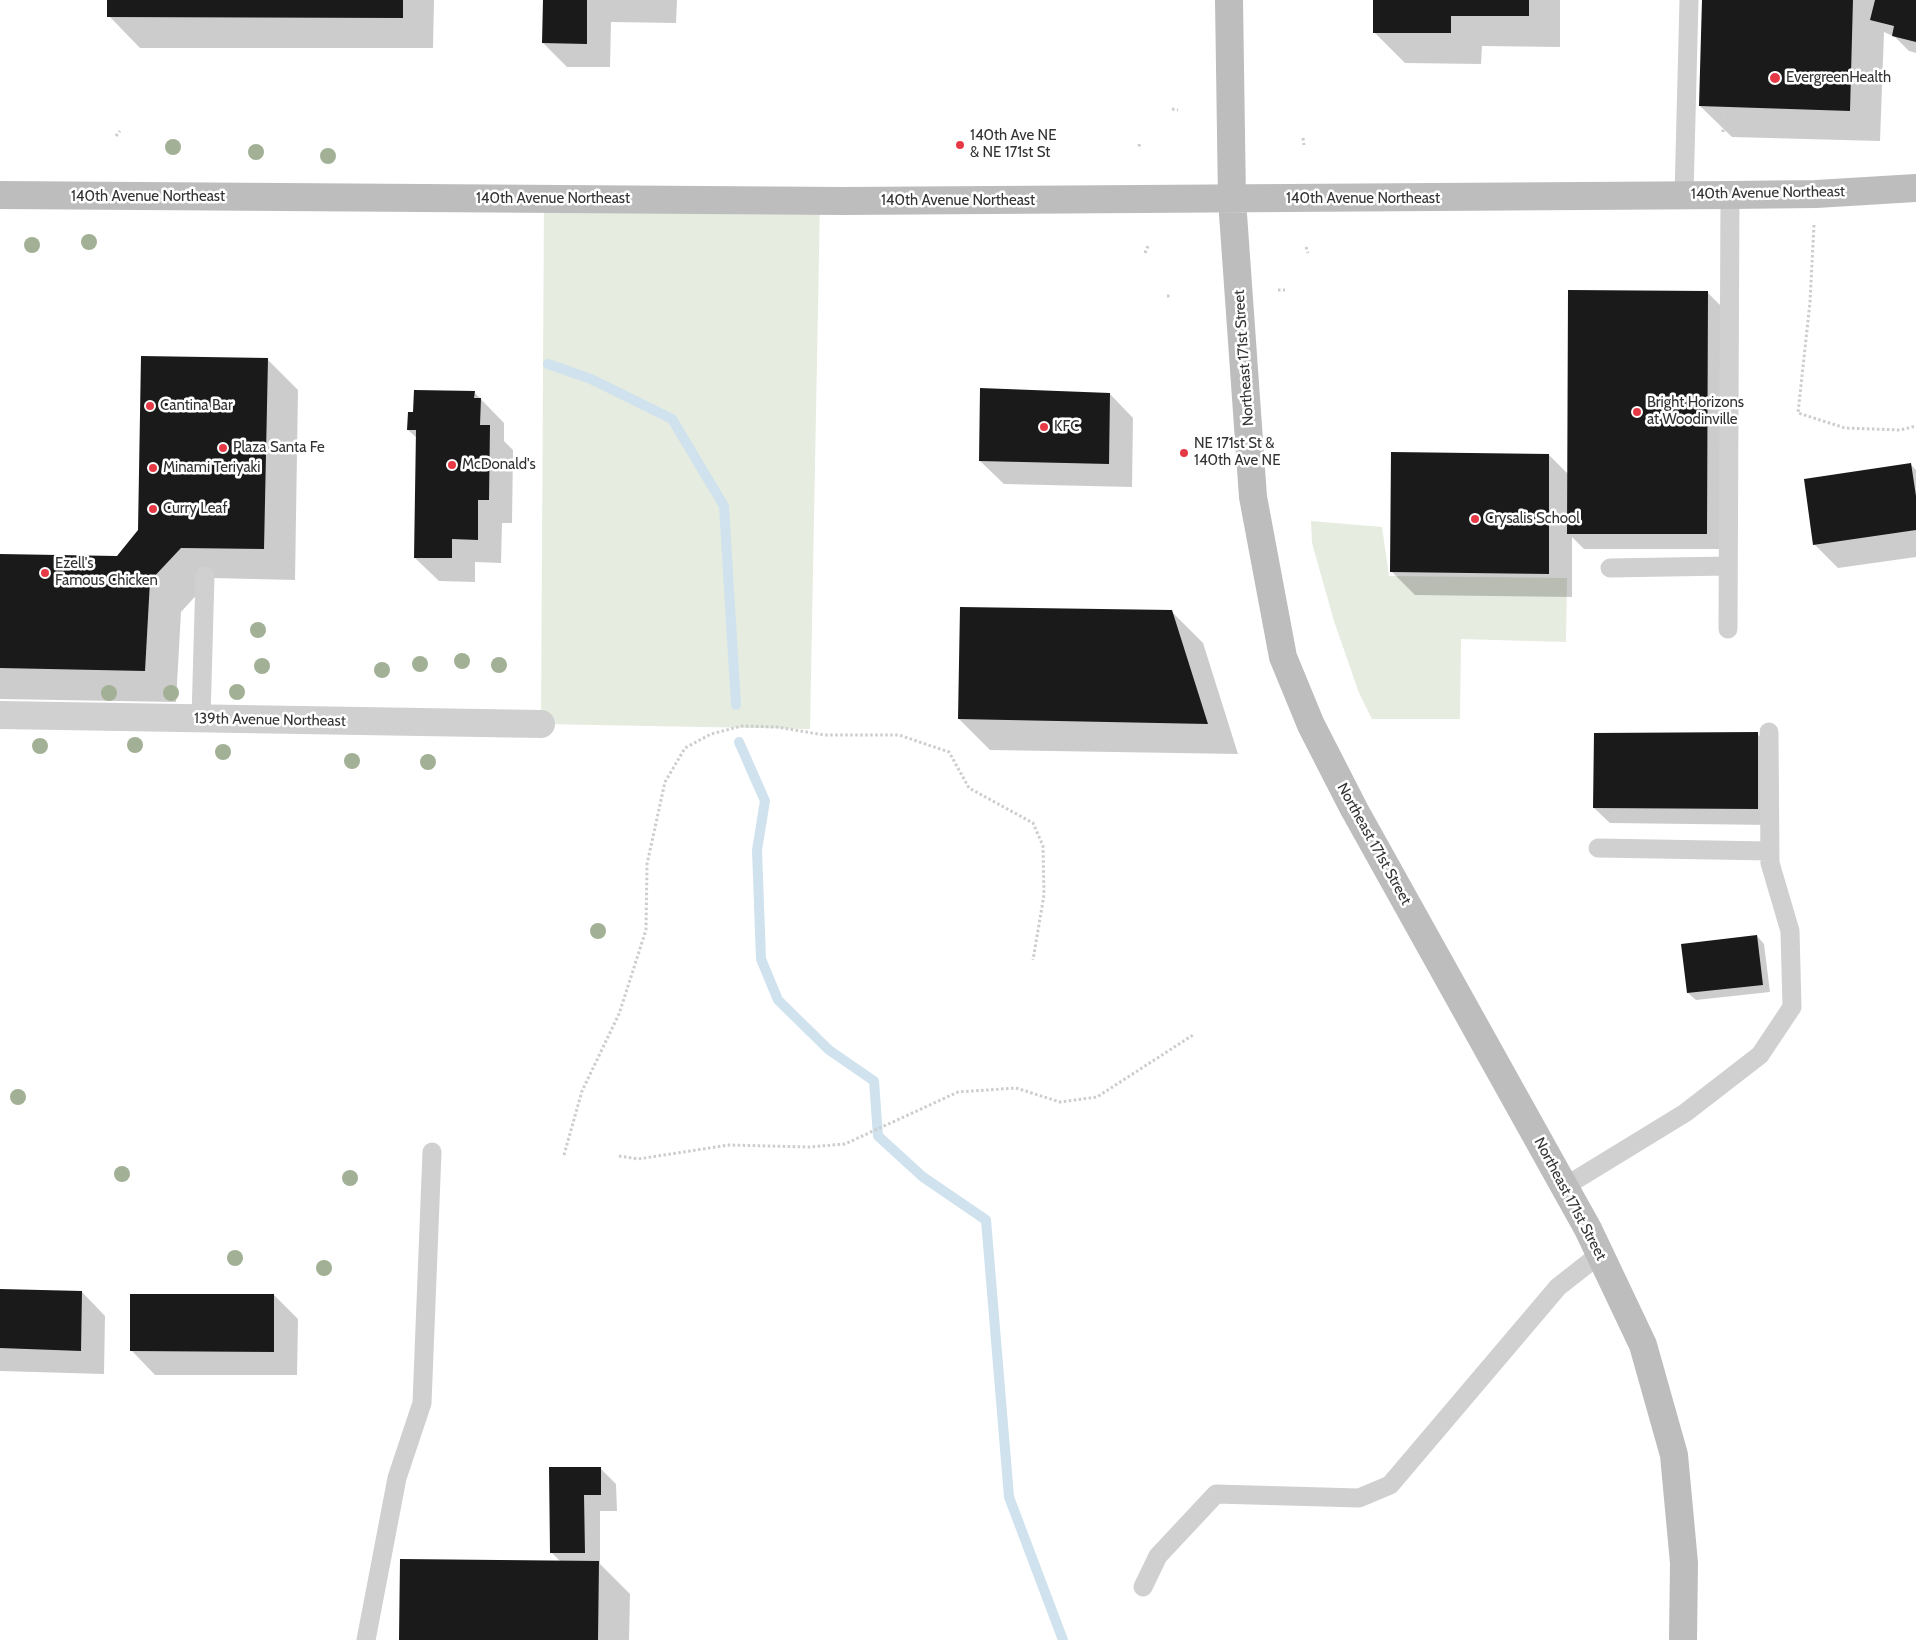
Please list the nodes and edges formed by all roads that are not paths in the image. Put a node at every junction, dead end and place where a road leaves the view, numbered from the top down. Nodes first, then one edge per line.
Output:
1 (1229, 0) edge
2 (1688, 0) edge
3 (1916, 188) edge
4 (0, 195) edge
5 (1684, 195) junction
6 (1730, 195) junction
7 (1232, 200) junction
8 (1728, 566) junction
9 (1610, 568) dead end
10 (205, 576) dead end
11 (1728, 629) dead end
12 (0, 715) edge
13 (200, 718) junction
14 (540, 724) dead end
15 (1769, 732) dead end
16 (1598, 848) dead end
17 (1770, 851) junction
18 (432, 1152) dead end
19 (1564, 1187) junction
20 (1600, 1254) junction
21 (1143, 1587) dead end
22 (366, 1640) edge
23 (1683, 1640) edge

1 - 7 main road, Northeast 171st Street
2 - 5 lane
3 - 6 main road, 140th Avenue Northeast
4 - 7 main road, 140th Avenue Northeast
5 - 6 main road, 140th Avenue Northeast
5 - 7 main road, 140th Avenue Northeast
6 - 8 lane
7 - 19 main road, Northeast 171st Street
8 - 9 lane
8 - 11 lane
10 - 13 lane
12 - 13 street, 139th Avenue Northeast
13 - 14 street, 139th Avenue Northeast
15 - 17 lane
16 - 17 lane
17 - 19 lane
18 - 22 lane
19 - 20 main road, Northeast 171st Street
20 - 21 lane
20 - 23 main road, Northeast 171st Street

